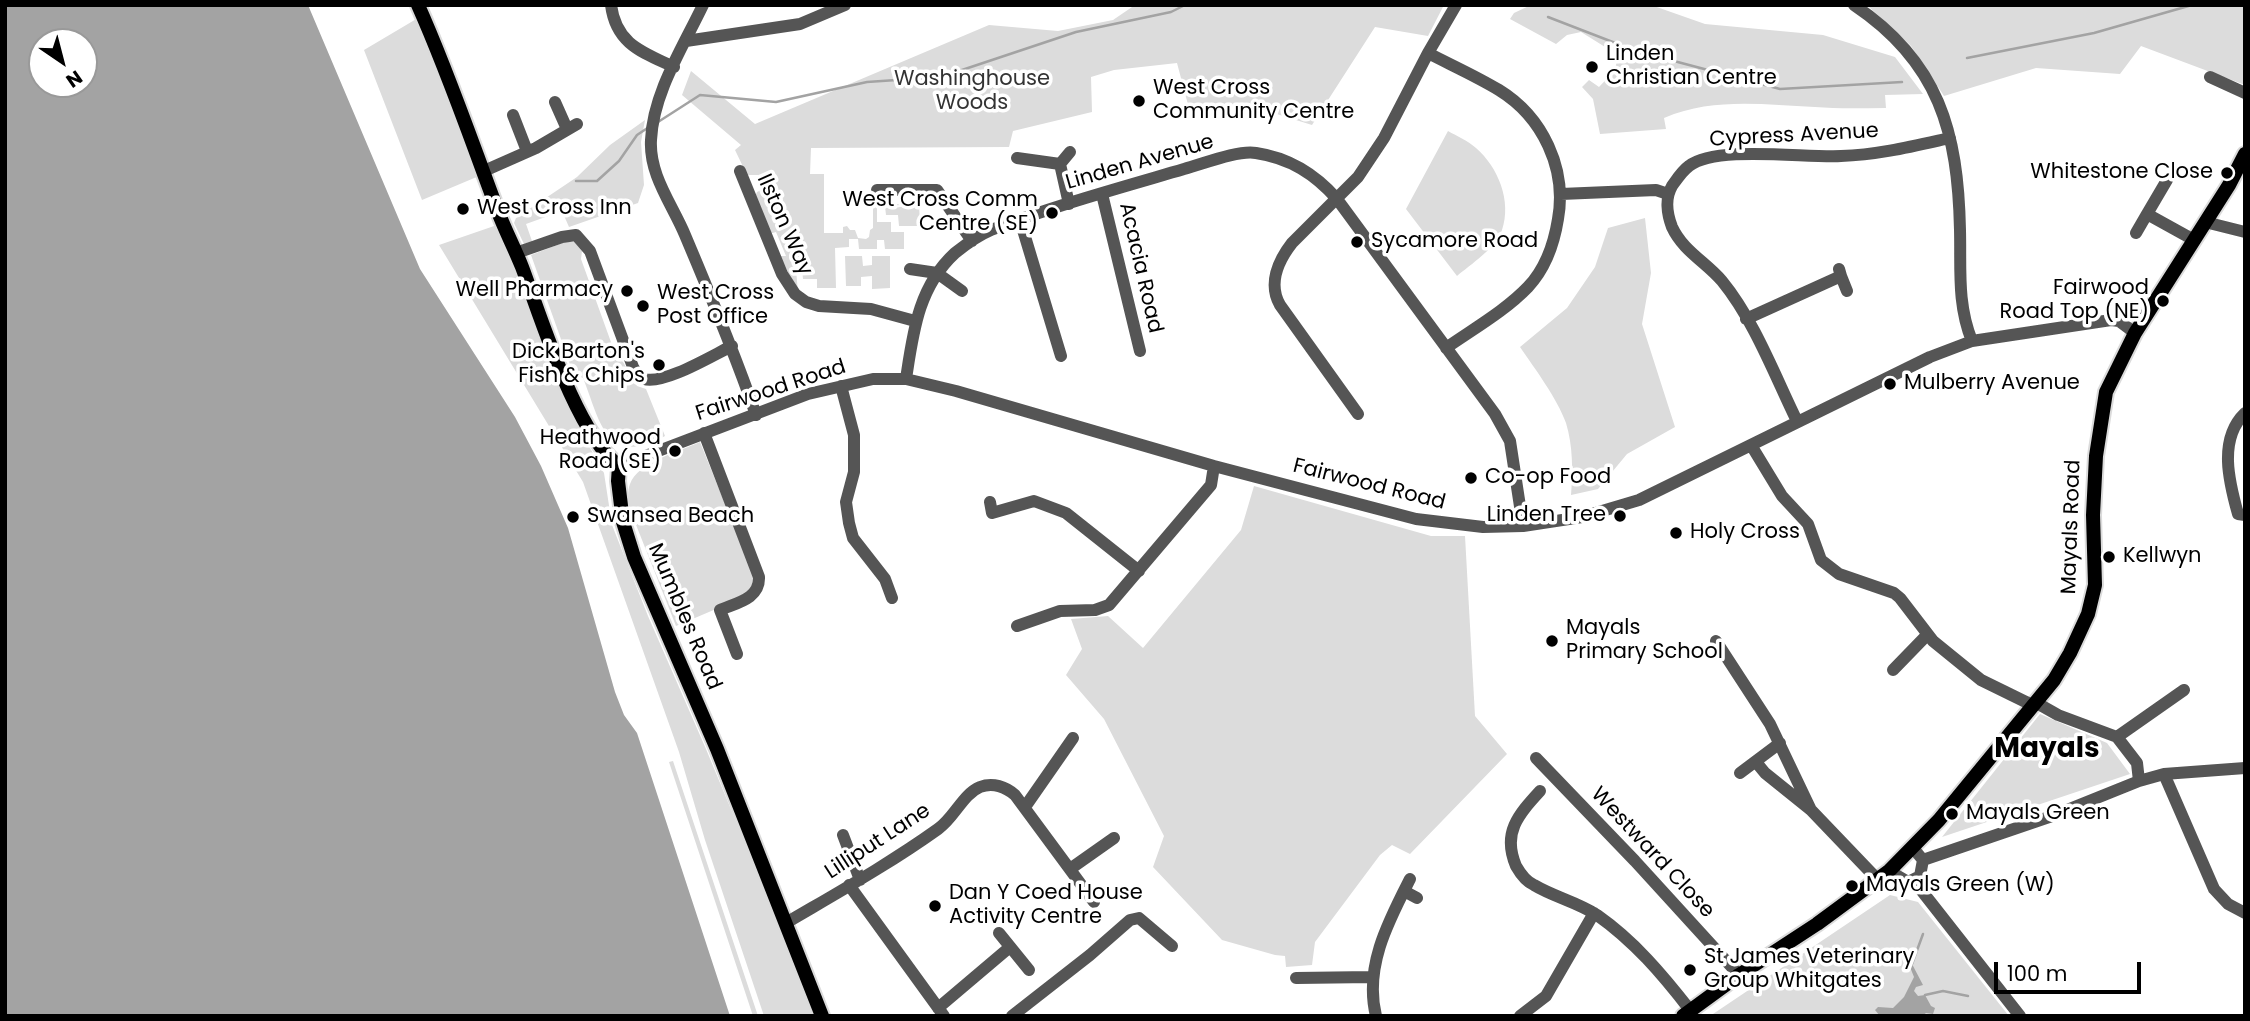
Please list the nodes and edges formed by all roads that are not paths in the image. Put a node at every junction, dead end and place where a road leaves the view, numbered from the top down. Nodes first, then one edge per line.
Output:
1 (418, 5) edge
2 (611, 5) edge
3 (703, 5) edge
4 (845, 5) edge
5 (1456, 5) edge
6 (1854, 5) edge
7 (686, 41) junction
8 (1428, 52) junction
9 (674, 67) junction
10 (2210, 77) dead end
11 (2245, 93) edge
12 (555, 102) dead end
13 (513, 115) dead end
14 (1951, 138) junction
15 (527, 151) junction
16 (1070, 152) dead end
17 (2245, 154) edge
18 (1017, 158) dead end
19 (1060, 164) junction
20 (484, 171) junction
21 (740, 171) dead end
22 (2167, 180) dead end
23 (877, 190) dead end
24 (1102, 194) junction
25 (1561, 194) junction
26 (1668, 194) junction
27 (1337, 200) junction
28 (1069, 204) junction
29 (2147, 214) junction
30 (1020, 220) junction
31 (2205, 222) junction
32 (2245, 232) edge
33 (2136, 233) dead end
34 (2194, 240) junction
35 (972, 241) junction
36 (516, 253) junction
37 (910, 269) dead end
38 (937, 274) junction
39 (962, 291) dead end
40 (1847, 291) dead end
41 (1746, 319) junction
42 (915, 321) junction
43 (2135, 333) junction
44 (1972, 341) junction
45 (732, 346) junction
46 (1446, 348) junction
47 (1140, 351) dead end
48 (1061, 356) dead end
49 (906, 379) junction
50 (841, 386) junction
51 (2245, 413) edge
52 (1358, 414) dead end
53 (756, 415) junction
54 (1797, 421) junction
55 (704, 433) junction
56 (1751, 444) junction
57 (619, 466) junction
58 (1214, 466) junction
59 (990, 502) dead end
60 (2245, 515) edge
61 (1523, 526) junction
62 (1139, 571) junction
63 (892, 598) dead end
64 (1017, 626) dead end
65 (1927, 635) junction
66 (1716, 641) dead end
67 (737, 654) dead end
68 (1893, 670) dead end
69 (2185, 690) dead end
70 (2033, 704) junction
71 (2117, 737) junction
72 (1073, 738) dead end
73 (1780, 743) junction
74 (1536, 758) dead end
75 (1756, 762) junction
76 (2245, 768) edge
77 (1740, 773) dead end
78 (2164, 774) junction
79 (2139, 781) junction
80 (1531, 794) dead end
81 (1025, 807) junction
82 (1811, 810) junction
83 (843, 835) dead end
84 (1114, 838) dead end
85 (1913, 848) junction
86 (1923, 860) junction
87 (1070, 869) junction
88 (1883, 875) junction
89 (1410, 879) dead end
90 (1914, 881) junction
91 (855, 883) junction
92 (1404, 891) junction
93 (1417, 898) dead end
94 (1094, 902) dead end
95 (1594, 913) junction
96 (2245, 913) edge
97 (786, 923) junction
98 (999, 933) dead end
99 (1172, 946) dead end
100 (1010, 947) junction
101 (1029, 970) dead end
102 (1739, 975) junction
103 (1372, 977) junction
104 (1296, 978) dead end
105 (941, 1012) edge
106 (1686, 1013) edge
107 (822, 1016) edge
108 (1012, 1016) edge
109 (1376, 1016) edge
110 (1520, 1016) edge
111 (2020, 1016) edge

1 - 20 main road
2 - 9 street
3 - 7 street
4 - 7 street
5 - 8 street
6 - 14 street
7 - 9 street
8 - 25 street
8 - 27 street
9 - 45 street
10 - 11 street
12 - 15 street
13 - 15 street
14 - 26 street, Cypress Avenue
14 - 44 street
15 - 20 street
16 - 19 street
17 - 31 main road, Mayals Road
18 - 19 street
19 - 28 street
20 - 36 main road
21 - 42 street, Ilston Way
22 - 29 street
23 - 35 street
24 - 27 street, Linden Avenue
24 - 28 street, Linden Avenue
24 - 47 street, Acacia Road
25 - 26 street
25 - 46 street
26 - 41 street
27 - 46 street, Linden Avenue
27 - 52 street
28 - 30 street, Linden Avenue
29 - 33 street
29 - 34 street
30 - 35 street, Linden Avenue
30 - 48 street
31 - 32 street
31 - 34 main road, Mayals Road
34 - 43 main road, Mayals Road
35 - 38 street, Linden Avenue
36 - 45 street
36 - 57 main road
37 - 38 street
38 - 39 street
38 - 42 street, Linden Avenue
40 - 41 street
41 - 54 street
42 - 49 street, Linden Avenue
43 - 44 street, Fairwood Road
43 - 70 main road, Mayals Road
44 - 54 street, Fairwood Road
45 - 53 street
46 - 61 street, Linden Avenue
49 - 50 street, Fairwood Road
49 - 58 street, Fairwood Road
50 - 53 street, Fairwood Road
50 - 63 street
51 - 60 street
53 - 55 street, Fairwood Road
54 - 56 street, Fairwood Road
55 - 57 street, Fairwood Road
55 - 67 street
56 - 61 street, Fairwood Road
56 - 65 street
57 - 97 main road, Mumbles Road
58 - 61 street, Fairwood Road
58 - 62 street
59 - 62 street
62 - 64 street
65 - 68 street
65 - 70 street
66 - 73 street
69 - 71 street
70 - 71 street
70 - 85 main road, Mayals Road
71 - 79 street
72 - 81 street
73 - 75 street
73 - 82 street
74 - 102 street, Westward Close
75 - 77 street
75 - 82 street
76 - 78 street
78 - 79 street
78 - 96 street
79 - 86 street
80 - 95 street
81 - 87 street, Lilliput Lane
81 - 91 street, Lilliput Lane
82 - 88 street
83 - 91 street
84 - 87 street
85 - 86 street
85 - 88 main road, Mayals Road
86 - 90 street
87 - 94 street, Lilliput Lane
88 - 90 street
88 - 102 main road, Mayals Road
89 - 92 street
90 - 111 street
91 - 97 street, Lilliput Lane
91 - 105 street
92 - 93 street
92 - 103 street
95 - 106 street
95 - 110 street
97 - 107 main road, Mumbles Road
98 - 100 street
99 - 108 street
100 - 101 street
100 - 105 street
102 - 106 main road, Mayals Road
103 - 104 street
103 - 109 street

